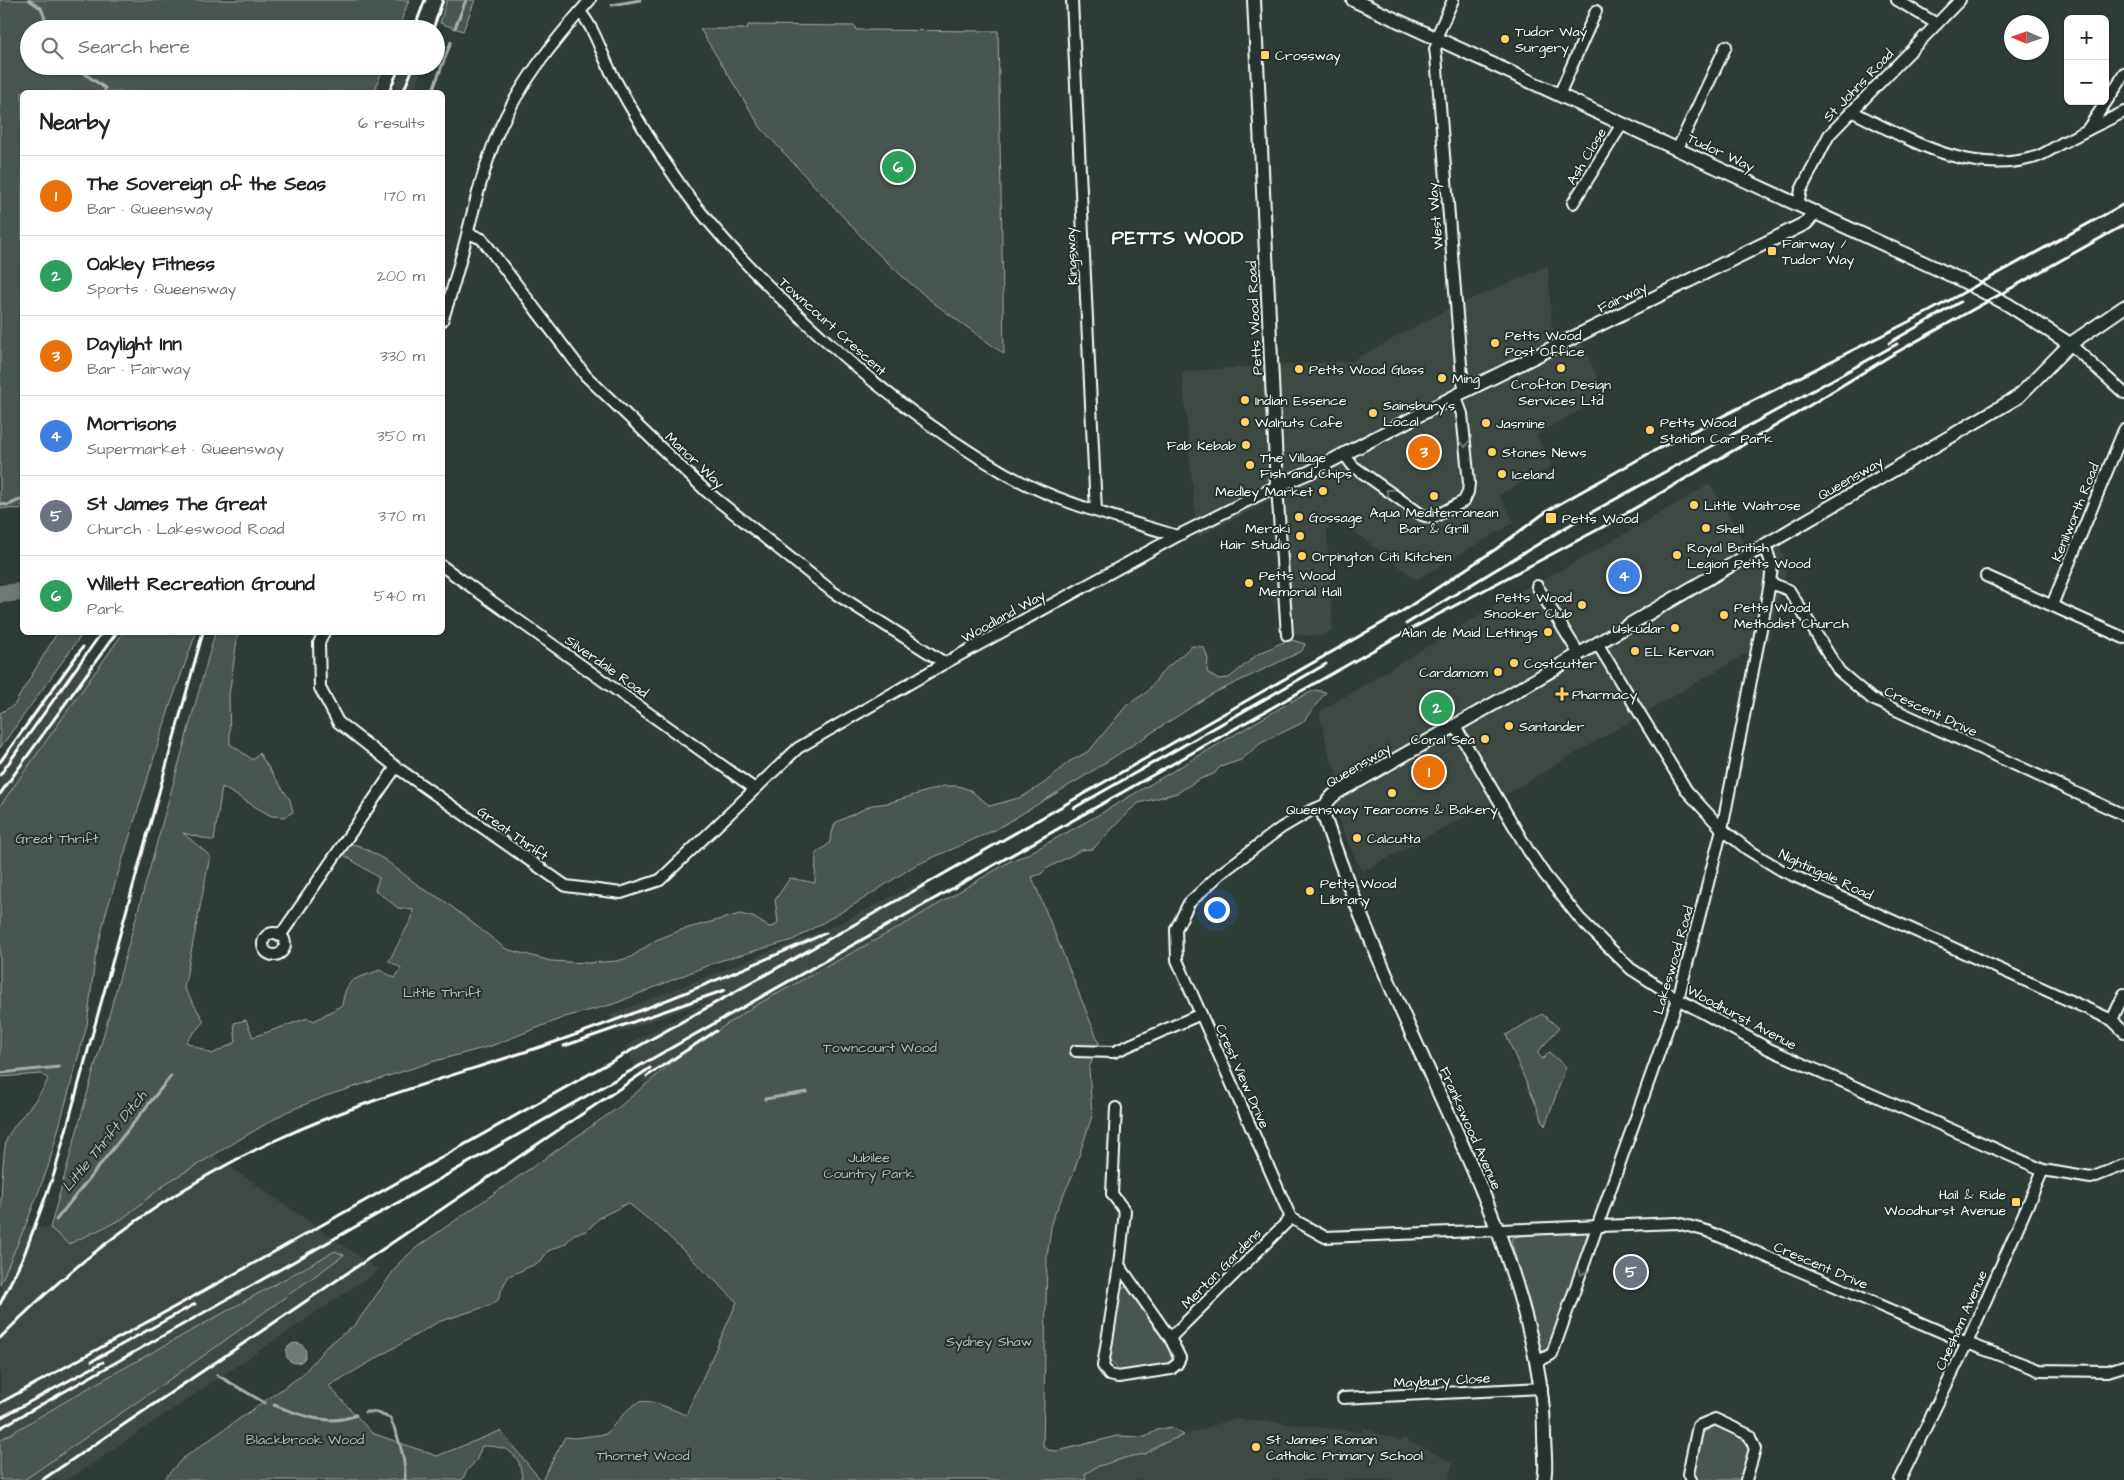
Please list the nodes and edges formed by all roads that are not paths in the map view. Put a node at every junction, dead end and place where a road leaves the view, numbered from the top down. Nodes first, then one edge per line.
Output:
1 (590, 0) edge
2 (1072, 0) edge
3 (1254, 0) edge
4 (1353, 0) edge
5 (1453, 0) edge
6 (1897, 0) edge
7 (1960, 0) edge
8 (1596, 11) dead end
9 (580, 12) junction
10 (1937, 24) junction
11 (1437, 39) junction
12 (1726, 46) dead end
13 (2124, 73) edge
14 (1559, 95) junction
15 (1851, 111) junction
16 (2124, 112) edge
17 (1622, 124) junction
18 (2086, 130) junction
19 (1678, 148) junction
20 (1574, 203) dead end
21 (1798, 204) junction
22 (1816, 212) junction
23 (468, 233) junction
24 (2124, 307) edge
25 (445, 311) edge
26 (2070, 344) junction
27 (2124, 393) edge
28 (1460, 394) junction
29 (2124, 430) edge
30 (1344, 454) junction
31 (1277, 486) junction
32 (1096, 511) junction
33 (1177, 536) junction
34 (1765, 545) junction
35 (445, 568) edge
36 (1986, 576) dead end
37 (1770, 583) junction
38 (1537, 586) dead end
39 (2052, 605) junction
40 (1287, 634) dead end
41 (323, 635) edge
42 (2124, 638) edge
43 (1597, 643) junction
44 (1579, 654) junction
45 (945, 663) junction
46 (1455, 726) junction
47 (396, 767) junction
48 (755, 789) junction
49 (1325, 805) junction
50 (2124, 815) edge
51 (1722, 829) junction
52 (280, 936) dead end
53 (2124, 994) edge
54 (1678, 1000) junction
55 (1201, 1014) junction
56 (2112, 1020) junction
57 (2124, 1032) edge
58 (1076, 1052) dead end
59 (1116, 1108) dead end
60 (2124, 1165) edge
61 (2043, 1170) junction
62 (1291, 1218) junction
63 (1598, 1226) junction
64 (1498, 1229) junction
65 (1119, 1265) junction
66 (1170, 1338) junction
67 (1967, 1343) junction
68 (1537, 1362) junction
69 (2124, 1366) edge
70 (1542, 1388) junction
71 (1343, 1398) dead end
72 (1544, 1478) edge
73 (1691, 1480) edge
74 (1746, 1480) edge
75 (1900, 1480) edge

1 - 9 street
2 - 32 street, Kingsway
3 - 31 street, Petts Wood Road
4 - 11 street, Tudor Way
5 - 11 street, West Way
6 - 10 street
7 - 10 street, St Johns Road
8 - 14 street
9 - 23 street
9 - 32 street, Towncourt Crescent
10 - 15 street, St Johns Road
11 - 14 street, Tudor Way
11 - 28 street, West Way
12 - 19 street
13 - 18 street
14 - 17 street, Tudor Way
15 - 18 street
15 - 21 street, St Johns Road
16 - 18 street
17 - 19 street, Tudor Way
17 - 20 street, Ash Close
19 - 21 street, Tudor Way
21 - 22 street, Tudor Way
22 - 26 street, Tudor Way
22 - 28 street, Fairway
23 - 25 street
23 - 45 street, Manor Way
24 - 26 street, Queensway
26 - 27 street
26 - 34 street, Queensway
28 - 30 street, Fairway
28 -> 30 street, West Way
29 - 39 street, Kenilworth Road
30 - 31 street, Fairway
31 - 33 street, Woodland Way
31 - 40 street, Petts Wood Road
32 - 33 street, Towncourt Crescent
33 - 45 street, Woodland Way
34 - 37 street, Lakeswood Road
34 - 43 street, Queensway
35 - 48 street, Silverdale Road
36 - 39 street
37 - 50 street, Crescent Drive
37 - 51 street, Lakeswood Road
38 - 44 street
39 - 42 street
41 - 47 street, Great Thrift
43 - 44 street, Queensway
43 - 51 street, Nightingale Road
44 - 46 street, Queensway
45 - 48 street, Woodland Way
46 - 49 street, Queensway
46 - 54 street, Woodhurst Avenue
47 - 48 street, Great Thrift
47 - 52 street
49 - 55 street, Crest View Drive
49 - 64 street, Frankswood Avenue
51 - 54 street, Lakeswood Road
51 - 56 street, Nightingale Road
53 - 56 street
54 - 61 street, Woodhurst Avenue
54 - 63 street, Lakeswood Road
55 - 58 street
55 - 62 street, Crest View Drive
56 - 57 street, Nightingale Road
59 - 65 street
60 - 61 street, Woodhurst Avenue
61 - 67 street, Chesham Avenue
62 - 64 street
62 - 66 street, Merton Gardens
63 - 64 street, Crescent Drive
63 - 67 street, Crescent Drive
63 -> 68 street, Lakeswood Road
64 - 68 street, Frankswood Avenue
65 - 66 street
65 - 66 street
67 - 69 street, Crescent Drive
67 - 75 street, Chesham Avenue
68 - 70 street, Frankswood Avenue
70 - 71 street, Maybury Close
70 - 72 street, Frankswood Avenue
73 - 74 street

